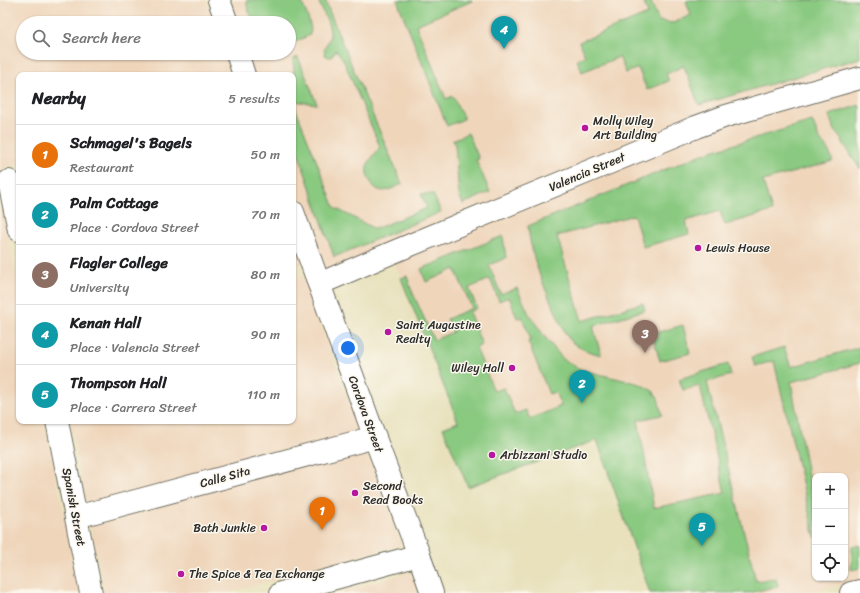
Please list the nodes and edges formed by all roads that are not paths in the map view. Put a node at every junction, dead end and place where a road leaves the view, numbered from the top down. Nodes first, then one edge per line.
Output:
1 (219, 0) edge
2 (225, 16) edge
3 (239, 60) edge
4 (243, 72) edge
5 (860, 78) edge
6 (9, 181) edge
7 (16, 215) edge
8 (296, 220) edge
9 (319, 284) junction
10 (58, 424) edge
11 (374, 437) junction
12 (76, 517) junction
13 (419, 555) junction
14 (860, 591) edge
15 (91, 593) edge
16 (281, 593) edge
17 (432, 593) edge
18 (851, 593) edge

1 - 2 street
3 - 4 street
5 - 9 street, Valencia Street
6 - 7 street
8 - 9 street, Cordova Street
9 - 11 street, Cordova Street
10 - 12 street, Spanish Street
11 - 12 street, Calle Sita
11 - 13 street, Cordova Street
12 - 15 street, Spanish Street
13 - 16 street
13 - 17 street, Cordova Street
14 - 18 street

